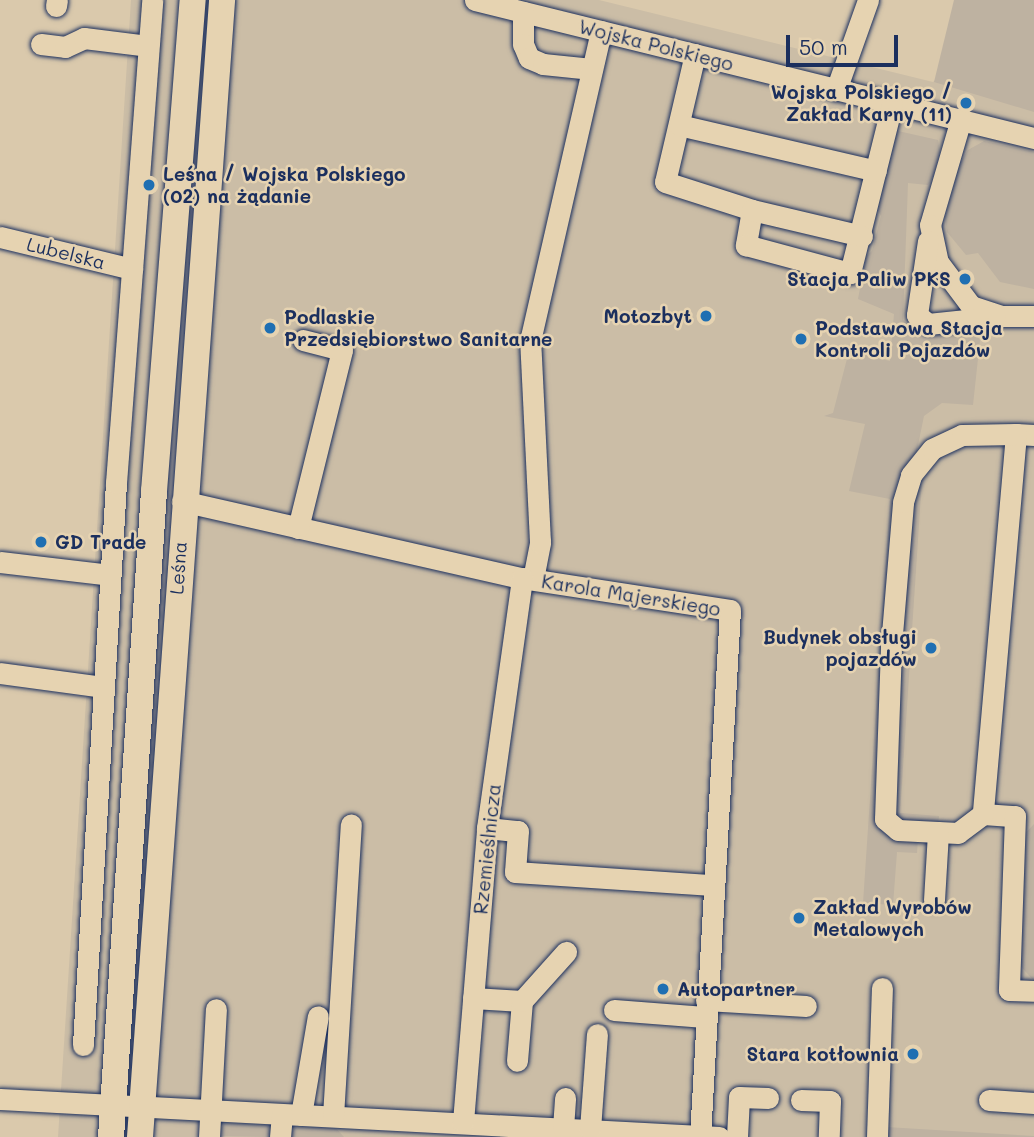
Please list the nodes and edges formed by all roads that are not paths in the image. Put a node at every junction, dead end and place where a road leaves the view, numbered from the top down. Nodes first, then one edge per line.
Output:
1 (152, 0) edge
2 (193, 0) edge
3 (222, 0) edge
4 (475, 0) edge
5 (867, 0) edge
6 (523, 12) junction
7 (601, 31) junction
8 (41, 44) dead end
9 (148, 46) junction
10 (695, 54) junction
11 (592, 69) junction
12 (836, 90) junction
13 (892, 104) junction
14 (961, 119) junction
15 (678, 125) junction
16 (1034, 138) edge
17 (876, 171) junction
18 (752, 210) junction
19 (930, 225) junction
20 (862, 236) junction
21 (0, 237) edge
22 (132, 269) junction
23 (1001, 316) junction
24 (1034, 316) edge
25 (303, 340) dead end
26 (1025, 434) edge
27 (183, 501) junction
28 (299, 528) junction
29 (0, 562) edge
30 (110, 575) junction
31 (527, 579) junction
32 (0, 673) edge
33 (103, 687) junction
34 (984, 814) junction
35 (1024, 817) edge
36 (351, 825) dead end
37 (487, 828) junction
38 (938, 832) junction
39 (713, 885) junction
40 (934, 900) dead end
41 (566, 952) dead end
42 (882, 988) dead end
43 (1034, 990) edge
44 (473, 998) junction
45 (522, 1002) junction
46 (806, 1006) dead end
47 (705, 1008) junction
48 (216, 1009) dead end
49 (614, 1010) dead end
50 (318, 1016) dead end
51 (597, 1034) dead end
52 (83, 1045) dead end
53 (517, 1061) dead end
54 (565, 1098) dead end
55 (768, 1098) dead end
56 (0, 1099) edge
57 (800, 1100) dead end
58 (989, 1100) dead end
59 (1034, 1103) edge
60 (144, 1107) junction
61 (115, 1108) junction
62 (211, 1110) junction
63 (291, 1115) junction
64 (463, 1122) junction
65 (346, 1123) edge
66 (563, 1128) junction
67 (525, 1131) edge
68 (598, 1132) edge
69 (111, 1137) edge
70 (140, 1137) edge
71 (209, 1137) edge
72 (281, 1137) edge
73 (706, 1137) edge
74 (737, 1137) edge
75 (829, 1137) edge
76 (877, 1137) edge

1 - 9 street
2 - 61 main road, Leśna
3 - 27 main road, Leśna
4 - 6 street, Wojska Polskiego
5 - 12 street
6 - 7 street, Wojska Polskiego
6 - 11 street
7 - 10 street, Wojska Polskiego
7 - 11 street, Rzemieślnicza
8 - 9 street
9 - 22 street
10 - 12 street, Wojska Polskiego
10 - 15 street
11 - 31 street, Rzemieślnicza
12 - 13 street, Wojska Polskiego
13 - 14 street, Wojska Polskiego
13 - 17 street
14 - 16 street, Wojska Polskiego
14 - 19 street
15 - 17 street
15 - 18 street
17 - 20 street
18 - 20 street
18 - 20 street
19 - 23 street
19 - 23 street
21 - 22 street, Lubelska
22 - 30 street
23 - 24 street
25 - 28 street
26 - 34 street
26 - 38 street
27 - 28 street, Karola Majerskiego
27 - 60 main road, Leśna
28 - 31 street, Karola Majerskiego
29 - 30 street
30 - 33 street
31 - 37 street, Rzemieślnicza
31 - 39 street, Karola Majerskiego
32 - 33 street
33 - 52 street
34 - 35 street
34 - 38 street
35 - 43 street
36 - 65 street
37 - 39 street
37 - 44 street, Rzemieślnicza
38 - 40 street
39 - 47 street, Karola Majerskiego
41 - 45 street
42 - 76 street
44 - 45 street
44 - 64 street, Rzemieślnicza
45 - 53 street
46 - 47 street
47 - 49 street
47 - 73 street, Karola Majerskiego
48 - 62 street
50 - 63 street
51 - 68 street
54 - 66 street
55 - 74 street
56 - 61 street
57 - 75 street
58 - 59 street
60 - 61 street
60 - 62 street
60 - 70 main road, Leśna
61 - 69 main road, Leśna
62 - 63 street
62 - 71 street
63 - 65 street
63 - 72 street
64 - 65 street
64 - 67 street
66 - 67 street
66 - 68 street
68 - 73 street

